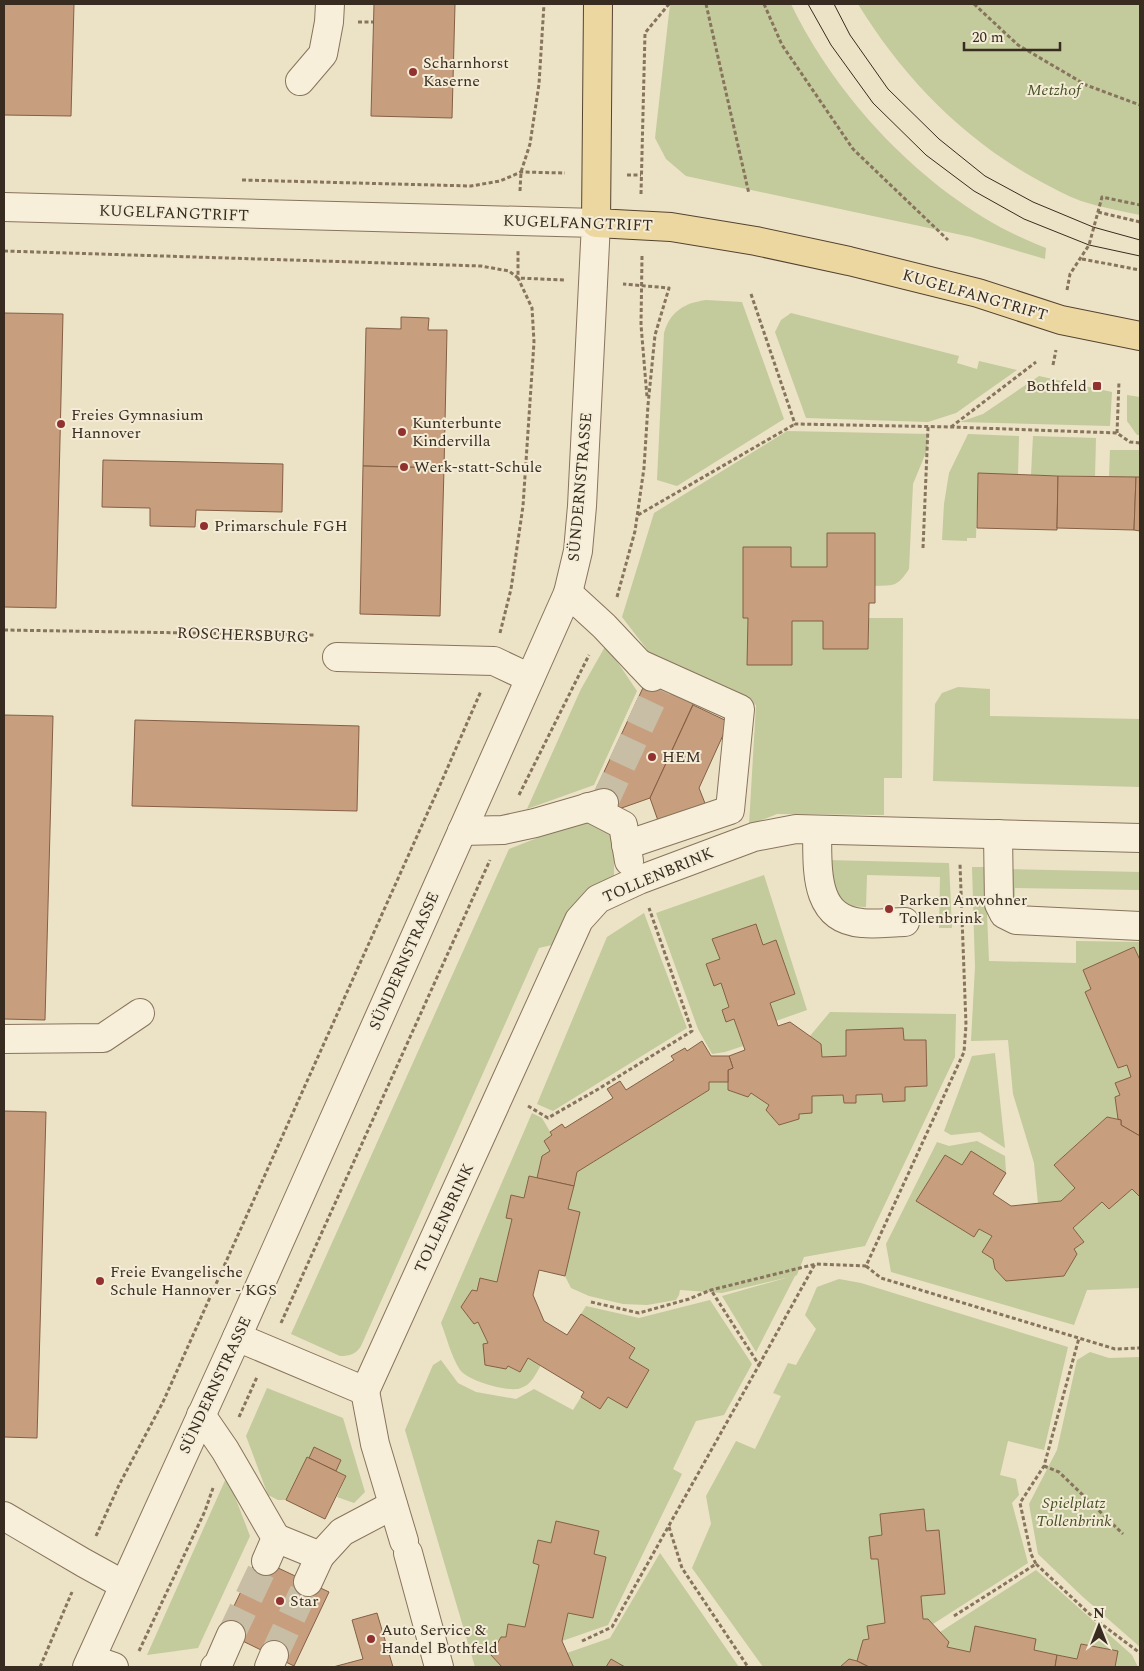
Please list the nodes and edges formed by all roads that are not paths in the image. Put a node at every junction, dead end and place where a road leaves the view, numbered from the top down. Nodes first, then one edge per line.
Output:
1 (330, 4) edge
2 (598, 4) edge
3 (300, 81) dead end
4 (4, 207) edge
5 (596, 223) junction
6 (1140, 336) edge
7 (568, 593) junction
8 (336, 657) road end
9 (640, 664) junction
10 (530, 678) junction
11 (659, 685) dead end
12 (818, 830) junction
13 (462, 831) junction
14 (998, 834) junction
15 (1140, 838) edge
16 (626, 845) junction
17 (636, 881) junction
18 (905, 922) dead end
19 (1140, 926) edge
20 (140, 1013) dead end
21 (4, 1039) edge
22 (237, 1337) junction
23 (365, 1391) junction
24 (201, 1415) junction
25 (393, 1505) junction
26 (4, 1516) edge
27 (320, 1556) junction
28 (308, 1582) tunnel mouth
29 (124, 1585) junction
30 (231, 1636) tunnel mouth
31 (107, 1663) edge
32 (216, 1667) edge
33 (439, 1667) edge

1 - 3 street
2 - 5 main road
4 - 5 street, KUGELFANGTRIFT
5 - 6 main road, KUGELFANGTRIFT
5 - 7 street, SÜNDERNSTRASSE
7 - 9 street
7 - 10 street, SÜNDERNSTRASSE
8 - 10 street
9 - 11 street
9 - 16 street
10 - 13 street, SÜNDERNSTRASSE
12 - 14 street, TOLLENBRINK
12 - 17 street, TOLLENBRINK
12 - 18 street
13 - 16 street
13 - 22 street, SÜNDERNSTRASSE
14 - 15 street, TOLLENBRINK
14 - 19 street
16 - 17 street
17 - 23 street, TOLLENBRINK
20 - 21 street
22 - 23 street
22 - 24 street, SÜNDERNSTRASSE
23 - 25 street
24 - 27 street
24 - 29 street, SÜNDERNSTRASSE
25 - 27 street
25 - 33 street
26 - 29 street
27 - 28 street
29 - 31 street, SÜNDERNSTRASSE
30 - 32 street

